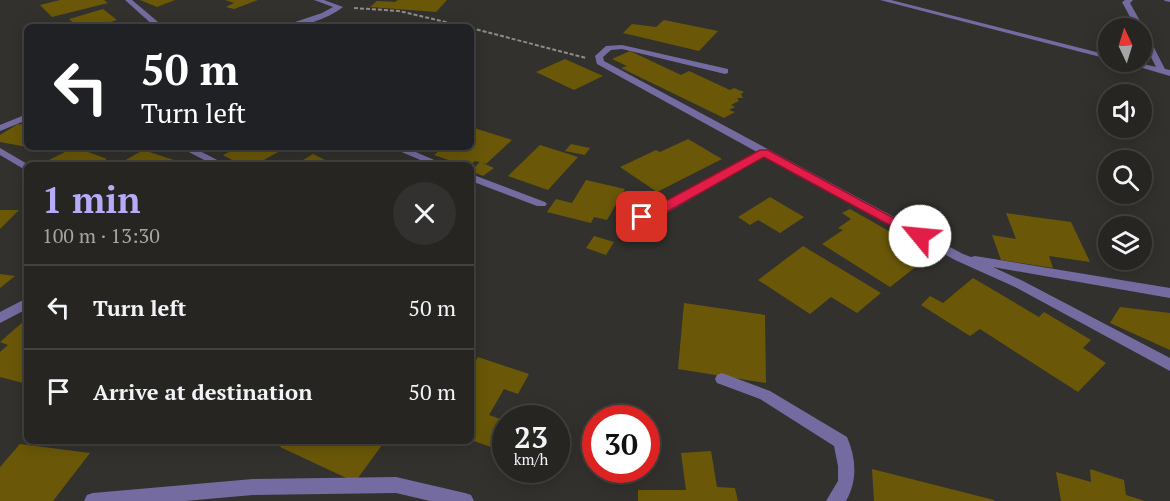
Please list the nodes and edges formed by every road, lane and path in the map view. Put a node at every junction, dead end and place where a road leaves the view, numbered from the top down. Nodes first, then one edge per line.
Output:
1 (128, 0) edge
2 (318, 0) edge
3 (883, 0) edge
4 (1130, 0) edge
5 (339, 6) junction
6 (1135, 18) edge
7 (156, 24) edge
8 (294, 24) edge
9 (456, 24) edge
10 (474, 28) edge
11 (1152, 48) edge
12 (1098, 54) edge
13 (600, 62) junction
14 (725, 71) dead end
15 (1166, 72) edge
16 (24, 118) edge
17 (0, 128) edge
18 (190, 150) edge
19 (403, 150) edge
20 (0, 151) edge
21 (764, 152) junction
22 (216, 162) edge
23 (433, 162) edge
24 (24, 166) edge
25 (474, 178) edge
26 (541, 204) dead end
27 (624, 224) dead end
28 (959, 257) junction
29 (1170, 293) edge
30 (24, 305) edge
31 (0, 318) edge
32 (1170, 365) edge
33 (722, 379) dead end
34 (93, 501) edge
35 (465, 501) edge
36 (835, 501) edge

1 - 7 street
2 - 5 street
3 - 12 street
4 - 6 street
5 - 8 street
5 - 9 path
10 - 13 path
11 - 15 street
13 - 14 street
13 - 21 street
16 - 17 street
18 - 22 street
19 - 23 street
20 - 24 street
21 - 27 street
21 - 28 street
25 - 26 street
28 - 29 street
28 - 32 street
30 - 31 street
33 - 36 street
34 - 35 street

